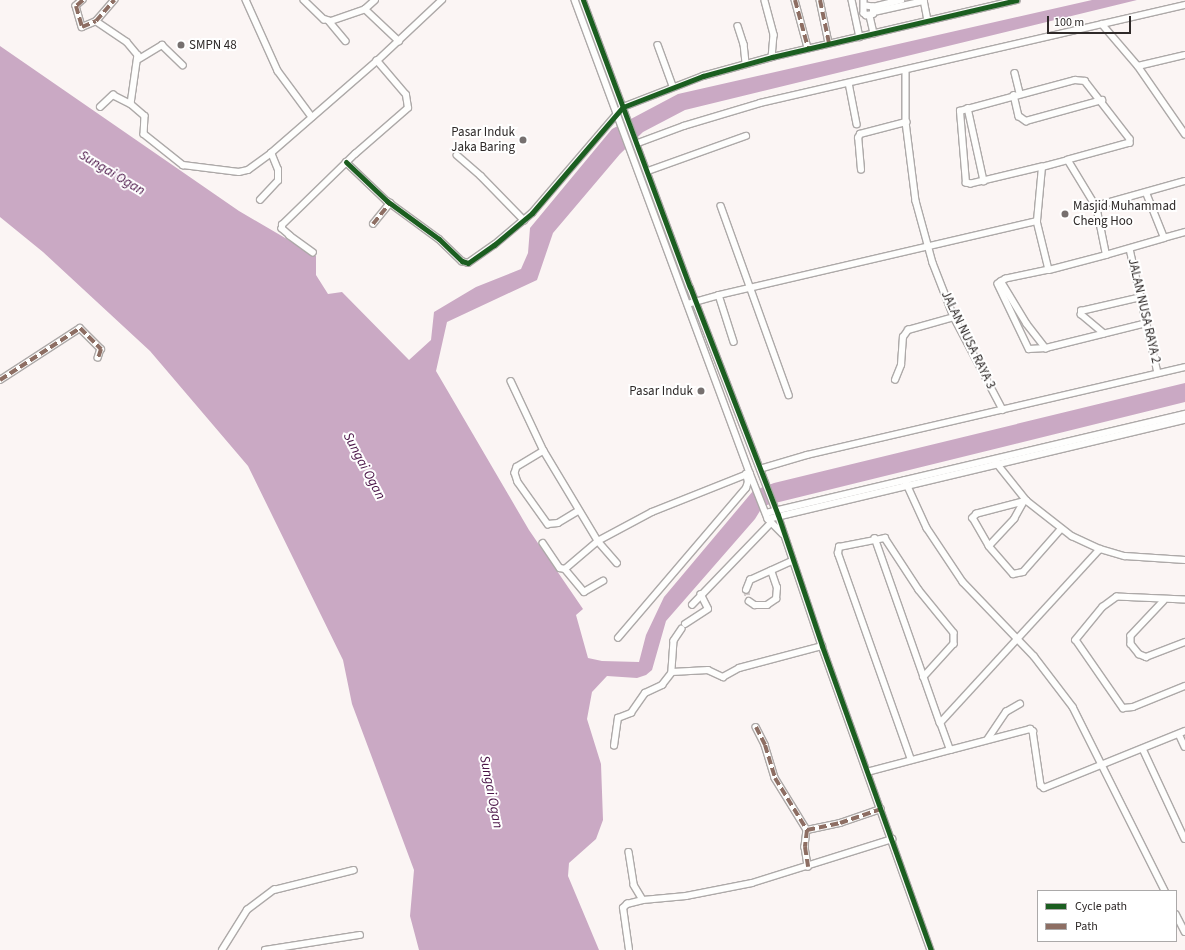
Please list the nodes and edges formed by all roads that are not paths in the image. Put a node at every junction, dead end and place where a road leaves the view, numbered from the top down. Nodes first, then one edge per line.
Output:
1 (83, 0) edge
2 (114, 0) edge
3 (246, 0) edge
4 (304, 0) edge
5 (375, 0) edge
6 (575, 0) edge
7 (583, 0) edge
8 (795, 0) edge
9 (820, 0) edge
10 (852, 0) edge
11 (901, 0) edge
12 (924, 0) edge
13 (1016, 0) edge
14 (437, 1) edge
15 (765, 1) dead end
16 (865, 3) edge
17 (1185, 5) edge
18 (365, 9) junction
19 (872, 11) junction
20 (96, 21) junction
21 (329, 21) junction
22 (928, 21) junction
23 (1102, 24) junction
24 (738, 26) dead end
25 (874, 34) junction
26 (860, 37) junction
27 (346, 41) dead end
28 (399, 41) junction
29 (829, 44) junction
30 (658, 45) dead end
31 (808, 48) junction
32 (1185, 54) edge
33 (772, 57) junction
34 (139, 59) junction
35 (377, 61) junction
36 (746, 64) junction
37 (183, 65) dead end
38 (1138, 66) junction
39 (906, 70) junction
40 (1015, 72) dead end
41 (849, 83) junction
42 (673, 86) junction
43 (1017, 94) junction
44 (1102, 100) junction
45 (131, 104) junction
46 (100, 107) dead end
47 (623, 107) junction
48 (968, 108) junction
49 (618, 112) junction
50 (312, 117) junction
51 (906, 122) junction
52 (857, 124) dead end
53 (1185, 134) edge
54 (746, 136) dead end
55 (637, 142) junction
56 (271, 154) junction
57 (457, 155) dead end
58 (1068, 160) junction
59 (346, 162) junction
60 (1042, 167) junction
61 (861, 170) dead end
62 (648, 171) junction
63 (984, 181) junction
64 (1185, 181) edge
65 (1146, 193) junction
66 (260, 200) dead end
67 (390, 203) junction
68 (721, 206) dead end
69 (1096, 206) junction
70 (524, 220) junction
71 (1037, 221) junction
72 (373, 224) dead end
73 (1185, 232) edge
74 (1164, 238) junction
75 (929, 246) junction
76 (1130, 249) junction
77 (313, 253) dead end
78 (1106, 255) junction
79 (1049, 270) junction
80 (1001, 281) junction
81 (749, 288) junction
82 (719, 295) junction
83 (1141, 297) junction
84 (695, 301) junction
85 (688, 304) junction
86 (954, 317) junction
87 (1147, 323) junction
88 (1104, 334) junction
89 (734, 342) dead end
90 (1046, 348) junction
91 (98, 358) dead end
92 (1185, 367) edge
93 (1158, 373) junction
94 (0, 380) edge
95 (895, 380) dead end
96 (511, 381) dead end
97 (789, 395) dead end
98 (1003, 410) junction
99 (1185, 414) edge
100 (1185, 420) edge
101 (544, 451) junction
102 (995, 461) junction
103 (760, 469) junction
104 (748, 474) junction
105 (905, 483) junction
106 (1025, 502) junction
107 (775, 506) junction
108 (765, 510) junction
109 (578, 511) junction
110 (778, 515) junction
111 (770, 521) junction
112 (1061, 529) junction
113 (783, 534) junction
114 (875, 538) junction
115 (598, 541) junction
116 (543, 543) dead end
117 (989, 546) junction
118 (1100, 549) junction
119 (1185, 560) edge
120 (792, 561) junction
121 (617, 563) dead end
122 (565, 569) junction
123 (771, 571) junction
124 (603, 581) dead end
125 (746, 590) dead end
126 (701, 595) junction
127 (1185, 600) edge
128 (749, 601) dead end
129 (1164, 601) junction
130 (692, 605) dead end
131 (618, 638) dead end
132 (1017, 638) junction
133 (1185, 642) edge
134 (822, 646) junction
135 (672, 672) junction
136 (924, 677) junction
137 (1185, 686) edge
138 (1020, 704) dead end
139 (940, 723) junction
140 (756, 727) dead end
141 (1185, 731) edge
142 (1179, 734) junction
143 (987, 740) junction
144 (614, 746) dead end
145 (1185, 747) edge
146 (1143, 749) junction
147 (950, 750) junction
148 (911, 760) junction
149 (1103, 765) junction
150 (867, 772) junction
151 (881, 809) junction
152 (807, 830) junction
153 (892, 839) junction
154 (1185, 839) edge
155 (629, 852) dead end
156 (808, 867) junction
157 (354, 870) dead end
158 (1165, 890) edge
159 (643, 900) junction
160 (1177, 916) edge
161 (1185, 932) edge
162 (360, 934) dead end
163 (222, 950) edge
164 (265, 950) edge
165 (629, 950) edge
166 (931, 950) edge

1 - 20 street
2 - 20 street
3 - 50 street
4 - 21 street
5 - 18 street
6 - 49 street
7 - 47 street
8 - 31 street
9 - 29 street
10 - 26 street
11 - 19 street
12 - 19 street
12 - 22 street
13 - 22 street
14 - 28 street
15 - 33 street
16 - 19 street
16 - 19 street
17 - 23 street
18 - 21 street
18 - 28 street
19 - 25 street
20 - 34 street
21 - 27 street
22 - 25 street
23 - 38 street
23 - 39 street
24 - 36 street
25 - 26 street
26 - 29 street
28 - 35 street
29 - 31 street
30 - 42 street
31 - 33 street
32 - 38 street
33 - 36 street
34 - 37 street
34 - 45 street
35 - 50 street
35 - 59 street
36 - 42 street
38 - 53 street
39 - 41 street
39 - 51 street, JALAN NUSA RAYA 3
40 - 43 street
41 - 52 street
41 - 55 street
42 - 47 street
43 - 44 street
43 - 44 street
43 - 48 street
44 - 58 street
45 - 46 street
45 - 56 street
47 - 49 street
47 - 55 street
48 - 63 street
48 - 63 street
49 - 70 street
49 - 85 street
50 - 56 street
51 - 61 street
51 - 75 street, JALAN NUSA RAYA 3
54 - 62 street
55 - 62 street
56 - 66 street
57 - 70 street
58 - 60 street
58 - 69 street
59 - 67 street
59 - 77 street
60 - 63 street
60 - 71 street
62 - 84 street
64 - 65 street
65 - 69 street
65 - 74 street
67 - 70 street
67 - 72 street
68 - 81 street
69 - 78 street
71 - 75 street
71 - 79 street
73 - 74 street
74 - 76 street
75 - 81 street
75 - 86 street, JALAN NUSA RAYA 3
76 - 78 street
76 - 83 street, JALAN NUSA RAYA 2
78 - 79 street
79 - 80 street
80 - 90 street
80 - 90 street
81 - 82 street
81 - 97 street
82 - 84 street
82 - 89 street
83 - 87 street, JALAN NUSA RAYA 2
83 - 88 street
84 - 85 street
84 - 103 street
85 - 104 street
86 - 95 street
86 - 98 street, JALAN NUSA RAYA 3
87 - 88 street
87 - 93 street, JALAN NUSA RAYA 2
88 - 90 street
91 - 94 street
92 - 93 street
93 - 98 street
96 - 101 street
98 - 103 street
99 - 102 street
100 - 102 street
101 - 109 street
101 - 109 street
102 - 105 street
102 - 106 street
103 - 107 street
104 - 108 street
104 - 115 street
104 - 131 street
105 - 107 street
105 - 110 street
105 - 132 street
106 - 112 street
106 - 117 street
106 - 117 street
107 - 108 street
107 - 110 street
108 - 111 street
109 - 115 street
110 - 111 street
110 - 113 street
111 - 113 street
111 - 126 street
112 - 117 street
112 - 118 street
113 - 120 street
114 - 136 street
114 - 136 street
114 - 148 street
115 - 121 street
115 - 122 street
116 - 122 street
118 - 119 street
118 - 132 street
120 - 123 street
120 - 134 street
122 - 124 street
123 - 125 street
123 - 128 street
126 - 130 street
126 - 135 street
127 - 129 street
129 - 133 street
129 - 137 street
132 - 139 street
132 - 149 street
134 - 135 street
134 - 150 street
135 - 144 street
136 - 139 street
138 - 143 street
139 - 147 street
140 - 152 street
141 - 142 street
142 - 145 street
142 - 146 street
143 - 147 street
143 - 149 street
146 - 149 street
146 - 154 street
147 - 148 street
148 - 150 street
149 - 158 street
150 - 151 street
151 - 152 street
151 - 153 street
152 - 156 street
153 - 156 street
153 - 166 street
155 - 159 street
156 - 159 street
157 - 163 street
159 - 165 street
160 - 161 street
162 - 164 street

